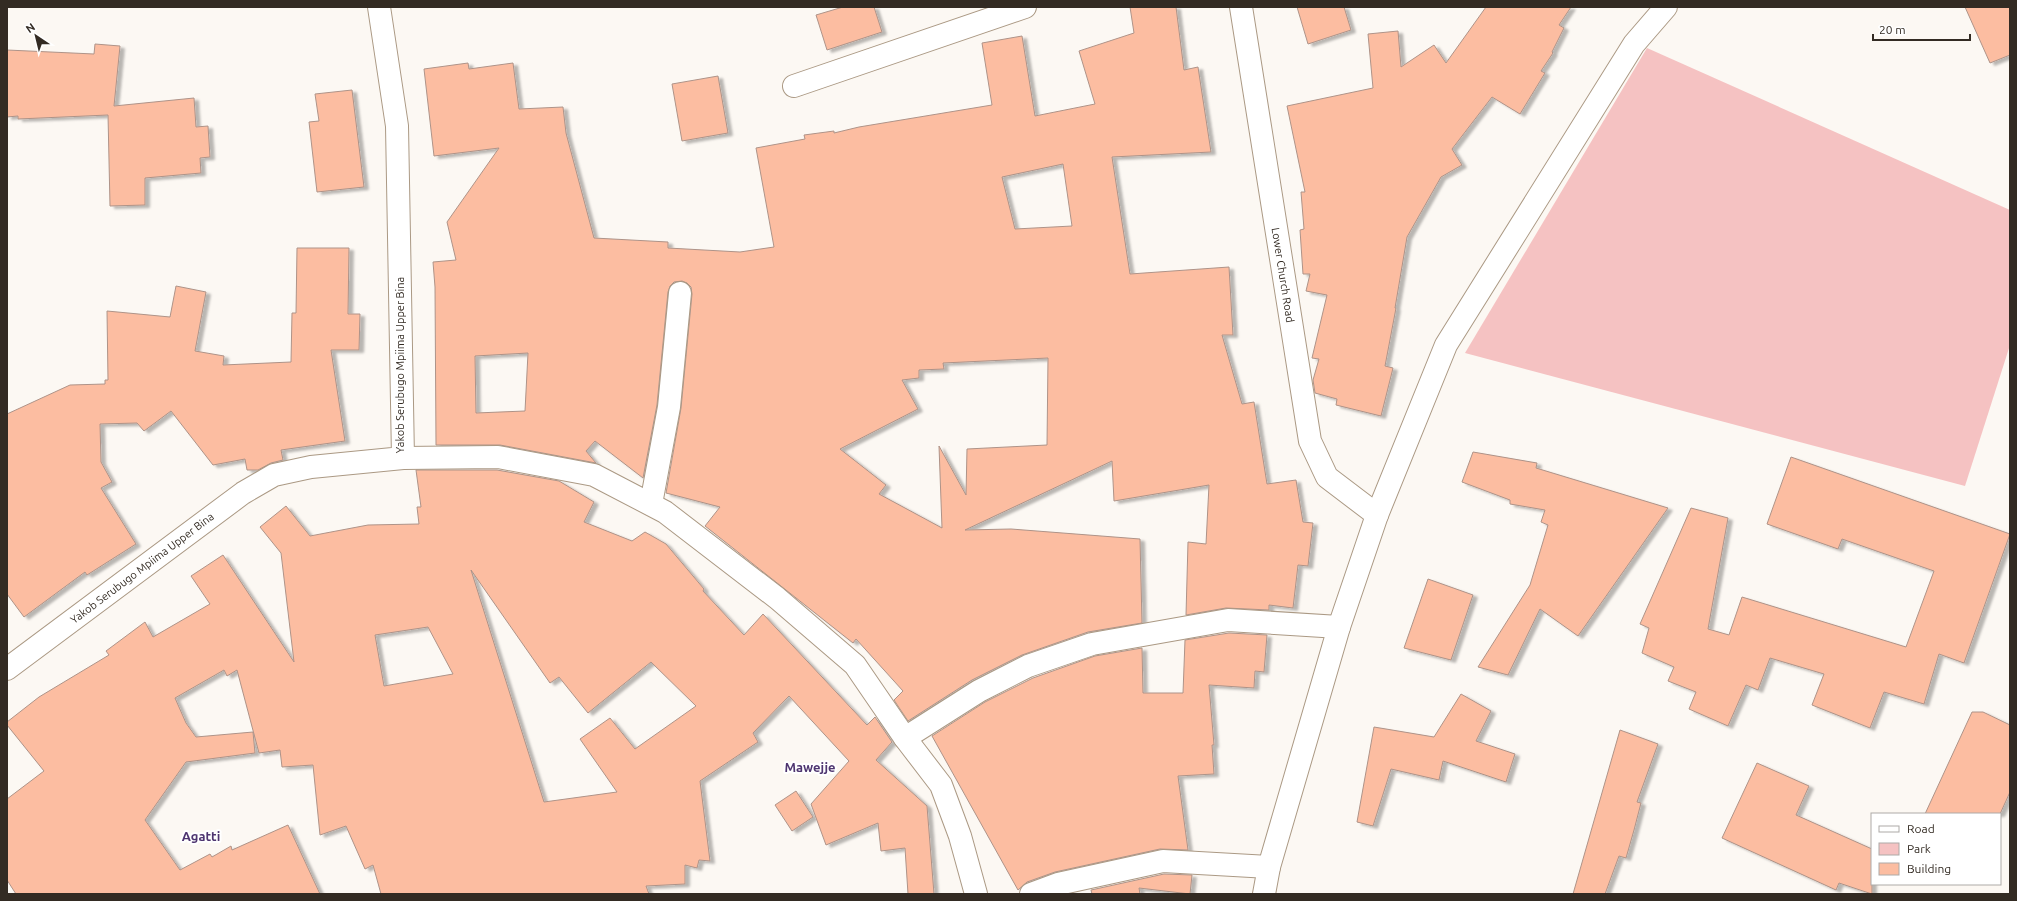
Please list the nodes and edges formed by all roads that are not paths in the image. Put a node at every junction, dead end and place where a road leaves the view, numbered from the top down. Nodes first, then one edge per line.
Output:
1 (379, 7) edge
2 (1024, 7) edge
3 (1240, 7) edge
4 (1666, 7) edge
5 (794, 86) dead end
6 (680, 293) dead end
7 (403, 458) junction
8 (651, 504) junction
9 (1377, 515) junction
10 (1339, 627) junction
11 (7, 669) edge
12 (906, 738) junction
13 (1269, 867) junction
14 (976, 894) edge
15 (1031, 894) edge
16 (1264, 894) edge

1 - 7 street, Yakob Serubugo Mpiima Upper Bina
2 - 5 street
3 - 9 street, Lower Church Road
4 - 9 street
6 - 8 street
7 - 8 street
7 - 11 street, Yakob Serubugo Mpiima Upper Bina
8 - 12 street
9 - 10 street
10 - 12 street
10 - 13 street
12 - 14 street
13 - 15 street
13 - 16 street

